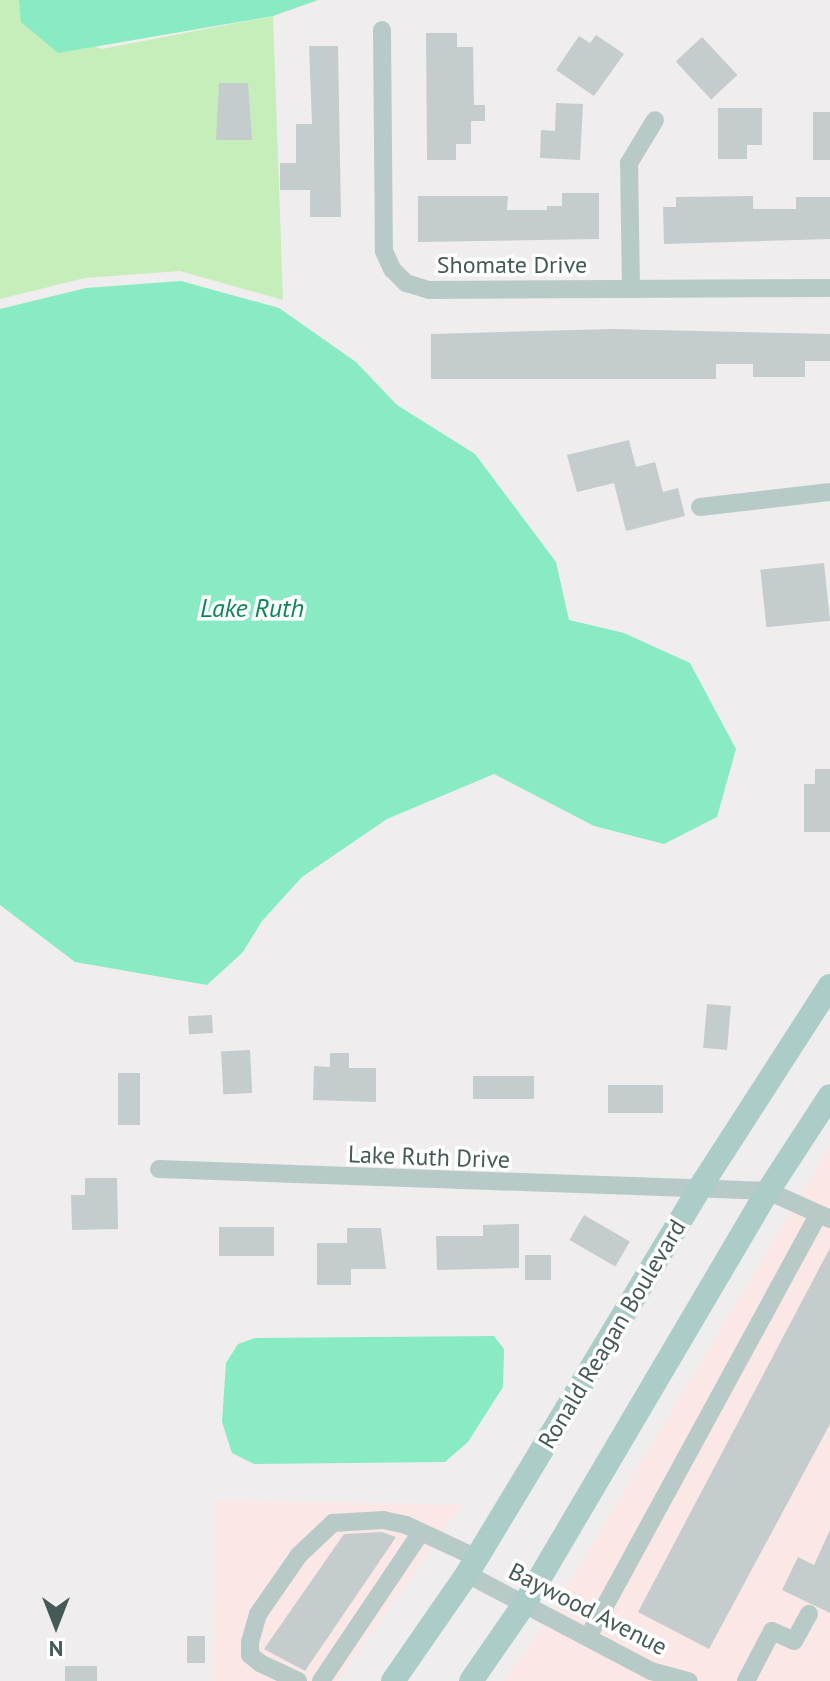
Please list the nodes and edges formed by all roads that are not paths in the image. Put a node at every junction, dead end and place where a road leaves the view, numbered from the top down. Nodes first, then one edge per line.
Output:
1 (382, 30) dead end
2 (655, 120) dead end
3 (631, 288) junction
4 (830, 288) edge
5 (830, 492) edge
6 (700, 507) dead end
7 (830, 986) edge
8 (830, 1096) edge
9 (159, 1169) dead end
10 (768, 1191) junction
11 (697, 1192) junction
12 (824, 1216) edge
13 (421, 1532) junction
14 (472, 1566) junction
15 (525, 1603) junction
16 (809, 1614) dead end
17 (588, 1637) junction
18 (656, 1677) edge
19 (298, 1681) edge
20 (321, 1681) edge
21 (393, 1681) edge
22 (471, 1681) edge
23 (686, 1681) edge
24 (746, 1681) edge

1 - 3 street, Shomate Drive
2 - 3 street
3 - 4 street, Shomate Drive
5 - 6 street
7 - 11 main road, Ronald Reagan Boulevard
8 - 10 main road
9 - 11 street, Lake Ruth Drive
10 - 11 street, Lake Ruth Drive
10 - 12 street
10 - 15 main road
11 - 14 main road, Ronald Reagan Boulevard
12 - 17 street
13 - 14 street, Baywood Avenue
13 - 19 street, Baywood Avenue
13 - 20 street
14 - 15 street, Baywood Avenue
14 - 21 main road, Ronald Reagan Boulevard
15 - 17 street, Baywood Avenue
15 - 22 main road
16 - 24 street
17 - 18 street, Baywood Avenue
18 - 23 street, Baywood Avenue

